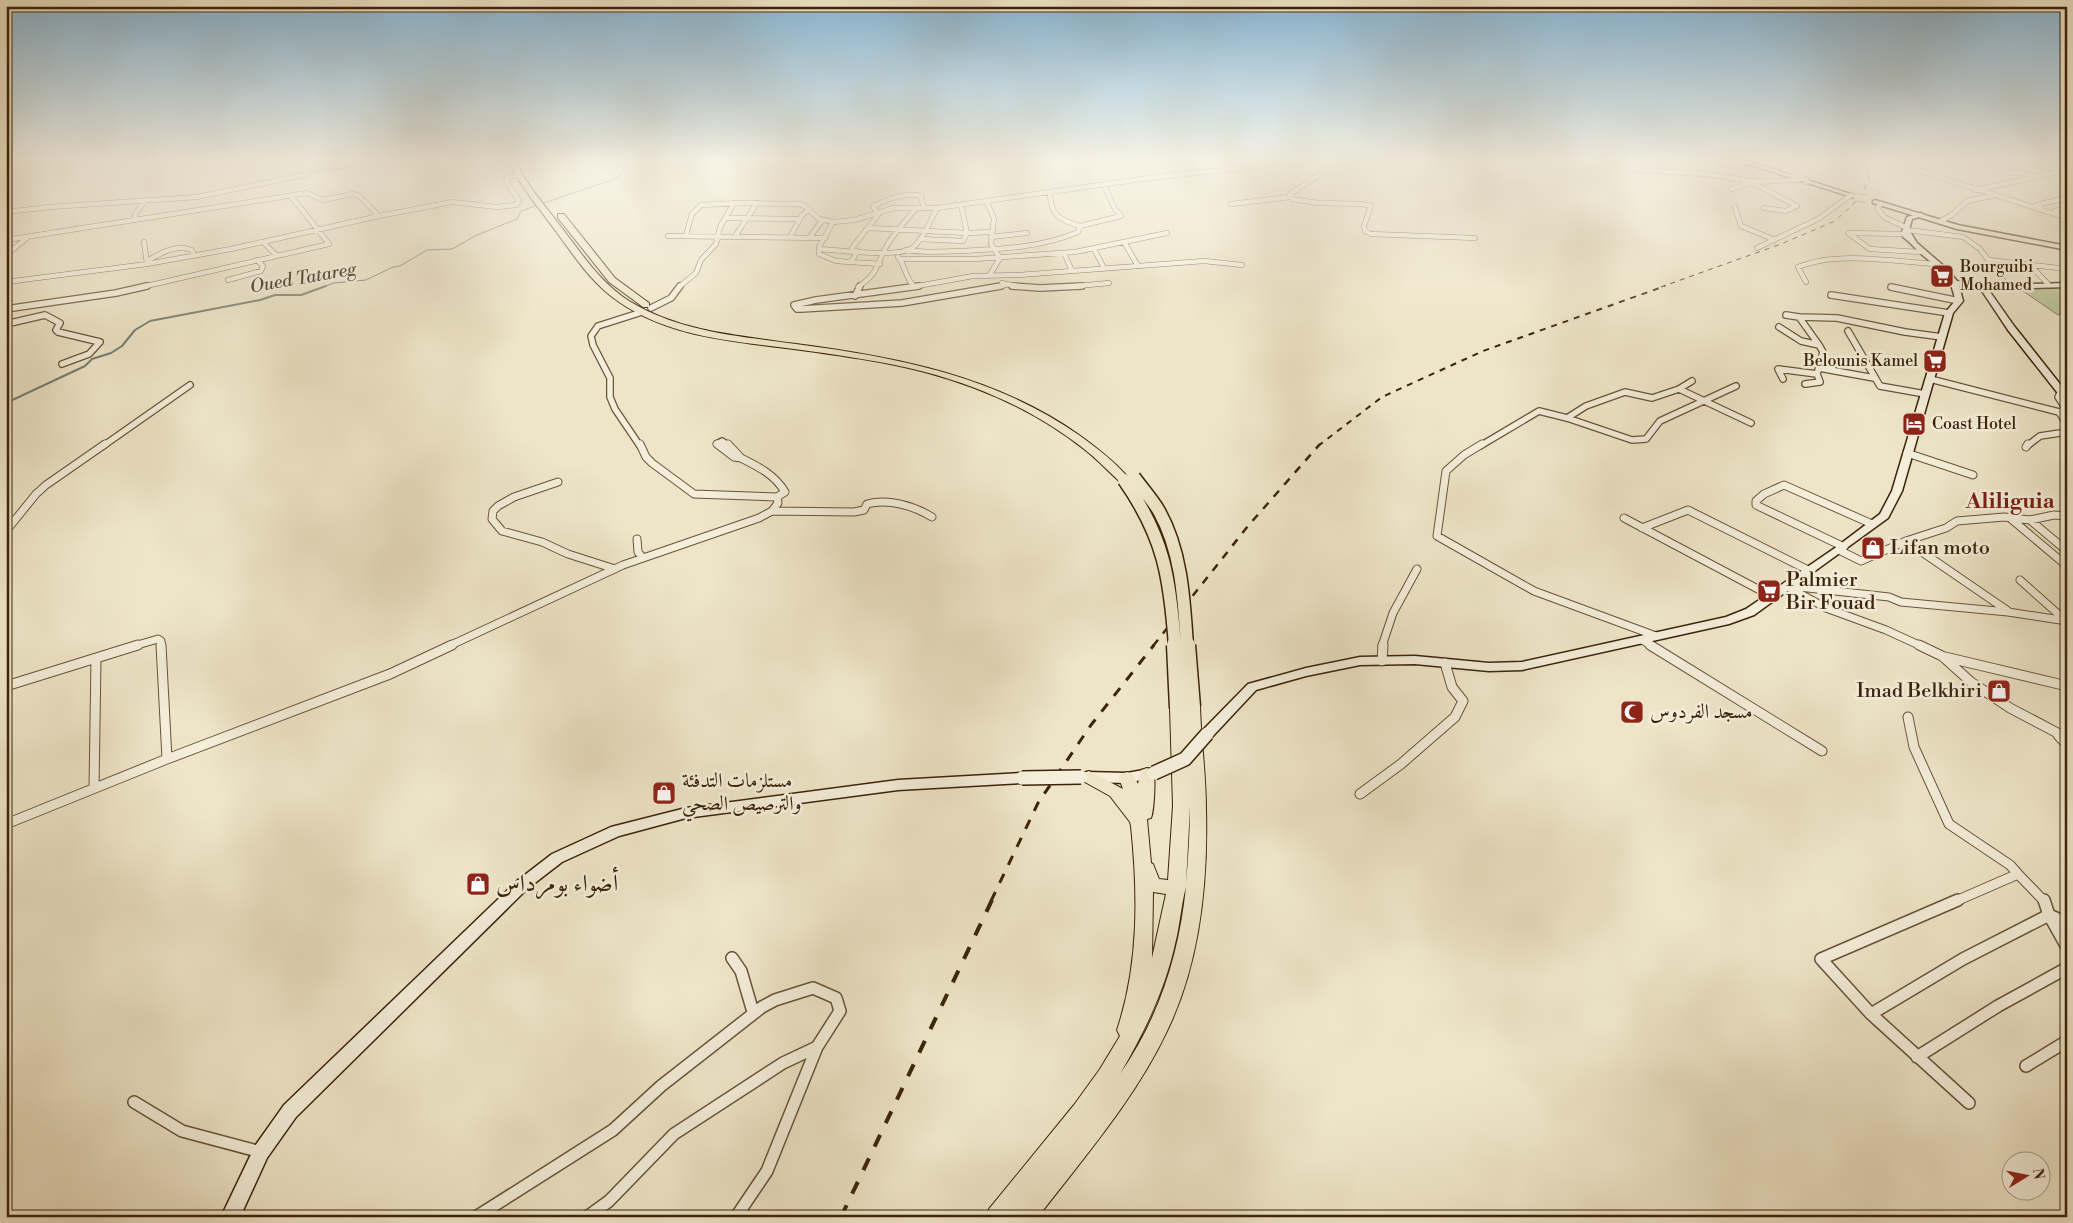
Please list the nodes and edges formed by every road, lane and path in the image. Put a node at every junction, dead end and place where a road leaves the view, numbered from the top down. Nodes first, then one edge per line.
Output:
1 (147, 218) edge
2 (308, 218) edge
3 (370, 218) edge
4 (552, 218) edge
5 (563, 218) edge
6 (690, 218) edge
7 (726, 218) edge
8 (747, 218) edge
9 (751, 218) edge
10 (819, 218) edge
11 (855, 218) edge
12 (875, 218) edge
13 (909, 218) edge
14 (932, 218) edge
15 (964, 218) edge
16 (993, 218) edge
17 (1061, 218) edge
18 (1112, 218) edge
19 (1367, 218) edge
20 (1738, 218) edge
21 (1819, 218) edge
22 (1889, 218) edge
23 (1900, 218) edge
24 (1917, 218) edge
25 (1927, 218) edge
26 (1945, 218) edge
27 (799, 219) joint
28 (134, 220) joint
29 (822, 221) junction
30 (1938, 221) junction
31 (833, 222) junction
32 (1080, 226) junction
33 (1907, 227) junction
34 (869, 228) junction
35 (317, 230) junction
36 (900, 230) junction
37 (925, 231) junction
38 (967, 233) junction
39 (1027, 233) dead end
40 (1167, 233) dead end
41 (992, 234) junction
42 (686, 235) junction
43 (718, 235) junction
44 (736, 235) junction
45 (668, 236) dead end
46 (28, 237) junction
47 (790, 237) junction
48 (809, 238) junction
49 (825, 238) junction
50 (1475, 238) dead end
51 (920, 239) junction
52 (6, 240) edge
53 (1775, 240) junction
54 (144, 242) dead end
55 (262, 242) junction
56 (1124, 242) junction
57 (1757, 248) dead end
58 (2067, 248) edge
59 (818, 249) junction
60 (1094, 249) junction
61 (854, 250) junction
62 (885, 250) junction
63 (906, 250) junction
64 (994, 250) junction
65 (1890, 250) junction
66 (929, 252) junction
67 (1920, 252) junction
68 (893, 253) junction
69 (1064, 253) junction
70 (6, 256) edge
71 (194, 256) junction
72 (277, 256) junction
73 (1000, 258) junction
74 (900, 259) junction
75 (257, 260) junction
76 (926, 260) junction
77 (1989, 260) junction
78 (1901, 261) junction
79 (147, 262) junction
80 (848, 262) junction
81 (880, 264) junction
82 (1933, 264) junction
83 (1242, 265) dead end
84 (2030, 265) junction
85 (1138, 266) junction
86 (1104, 268) junction
87 (2067, 270) edge
88 (1072, 271) junction
89 (978, 276) junction
90 (989, 276) junction
91 (228, 280) dead end
92 (6, 282) edge
93 (1806, 282) dead end
94 (1954, 282) junction
95 (1006, 284) junction
96 (1109, 284) dead end
97 (2048, 284) junction
98 (2067, 285) edge
99 (914, 287) junction
100 (1891, 287) dead end
101 (1983, 287) junction
102 (2008, 287) junction
103 (1832, 295) dead end
104 (853, 296) junction
105 (1959, 301) junction
106 (853, 307) junction
107 (6, 309) edge
108 (647, 310) junction
109 (1949, 313) junction
110 (1786, 314) dead end
111 (1800, 317) junction
112 (6, 324) edge
113 (1778, 328) dead end
114 (1848, 331) dead end
115 (1942, 337) junction
116 (1819, 345) junction
117 (62, 364) dead end
118 (1818, 371) junction
119 (1874, 378) junction
120 (1782, 379) dead end
121 (1930, 379) junction
122 (1692, 381) dead end
123 (1806, 384) dead end
124 (190, 385) dead end
125 (1736, 386) dead end
126 (1679, 389) junction
127 (2061, 391) junction
128 (1925, 394) junction
129 (2067, 398) edge
130 (1704, 401) junction
131 (2059, 412) junction
132 (1567, 418) junction
133 (1752, 423) dead end
134 (2067, 425) edge
135 (2067, 432) edge
136 (2026, 447) dead end
137 (1907, 453) junction
138 (741, 458) dead end
139 (1973, 475) dead end
140 (1129, 478) junction
141 (558, 482) dead end
142 (777, 497) junction
143 (772, 511) junction
144 (2067, 516) edge
145 (932, 517) dead end
146 (1624, 518) dead end
147 (2010, 518) junction
148 (2030, 520) junction
149 (1872, 524) junction
150 (1642, 528) junction
151 (6, 531) edge
152 (638, 539) dead end
153 (1906, 542) junction
154 (1842, 548) junction
155 (2067, 551) edge
156 (643, 558) junction
157 (2067, 566) edge
158 (1417, 568) dead end
159 (615, 569) junction
160 (1808, 570) junction
161 (2020, 580) dead end
162 (1786, 586) junction
163 (1771, 596) junction
164 (2008, 612) junction
165 (2066, 621) edge
166 (1656, 636) junction
167 (1642, 640) junction
168 (1942, 656) junction
169 (96, 659) junction
170 (1382, 661) junction
171 (1446, 663) junction
172 (6, 686) edge
173 (2067, 686) edge
174 (1185, 708) junction
175 (1908, 717) dead end
176 (2056, 731) junction
177 (2067, 738) edge
178 (2067, 745) edge
179 (1822, 751) dead end
180 (167, 759) junction
181 (1151, 773) junction
182 (1085, 777) junction
183 (1127, 778) junction
184 (94, 788) junction
185 (1360, 794) dead end
186 (1140, 822) junction
187 (6, 824) edge
188 (2018, 874) junction
189 (1177, 886) junction
190 (2049, 915) junction
191 (2067, 923) edge
192 (2067, 947) edge
193 (732, 958) dead end
194 (2067, 968) edge
195 (753, 1012) junction
196 (1871, 1014) junction
197 (2067, 1041) edge
198 (816, 1047) junction
199 (1917, 1057) junction
200 (2026, 1066) dead end
201 (1108, 1075) junction
202 (134, 1102) dead end
203 (1969, 1103) dead end
204 (261, 1152) junction
205 (230, 1217) edge
206 (476, 1217) edge
207 (587, 1217) edge
208 (736, 1217) edge
209 (998, 1217) edge
210 (1024, 1217) edge

1 - 28 street
2 - 35 street
3 - 35 street
4 - 108 highway
5 - 108 highway
6 - 42 street
7 - 43 street
8 - 44 street
9 - 27 street
10 - 29 street
11 - 31 street
12 - 34 street
13 - 36 street
14 - 37 street
15 - 38 street
16 - 41 street
17 - 32 street
18 - 32 street
19 - 50 street
20 - 53 street
21 - 53 street
22 - 33 street
23 - 33 main road
24 - 33 main road
25 - 30 main road
26 - 30 street
27 - 47 street
28 - 46 street
29 - 31 street
29 - 48 street
30 - 58 main road
31 - 49 street
32 - 64 street
33 - 65 street
33 - 67 main road
33 - 77 street
33 - 94 main road
34 - 36 street
34 - 61 street
35 - 55 street
35 - 72 street
36 - 37 street
36 - 62 street
37 - 38 street
37 - 51 street
38 - 41 street
38 - 51 street
39 - 41 street
40 - 56 street
41 - 64 street
42 - 43 street
42 - 45 street
43 - 44 street
43 - 108 street
44 - 47 street
46 - 52 street
46 - 70 street
47 - 48 street
48 - 49 street
49 - 59 street
51 - 63 street
53 - 57 street
54 - 79 street
55 - 71 street
55 - 72 street
56 - 60 street
56 - 85 street
59 - 61 street
59 - 80 street
60 - 69 street
60 - 86 street
61 - 62 street
61 - 80 street
62 - 68 street
62 - 81 street
63 - 66 street
63 - 68 street
64 - 66 street
64 - 73 street
65 - 67 street
65 - 78 street
66 - 76 street
67 - 82 main road
68 - 74 street
69 - 73 street
69 - 88 street
71 - 79 street
71 - 79 street
72 - 75 street
73 - 76 street
73 - 90 street
74 - 76 street
74 - 99 street
75 - 91 street
75 - 107 street
77 - 84 street
77 - 102 street
78 - 82 street
78 - 93 street
79 - 92 street
80 - 81 street
81 - 104 street
82 - 94 main road
83 - 85 street
84 - 87 street
84 - 97 street
85 - 86 street
86 - 88 street
88 - 90 street
89 - 90 street
89 - 95 street
89 - 99 street
94 - 101 main road
94 - 105 main road
95 - 96 street
95 - 106 street
97 - 98 main road
97 - 102 main road
99 - 104 street
100 - 105 street
101 - 102 main road
101 - 127 main road
103 - 109 street
104 - 106 street
104 - 106 street
105 - 109 main road
108 - 140 highway
108 - 140 highway
108 - 142 street
109 - 115 main road
110 - 111 street
111 - 115 street
111 - 116 street
112 - 117 street
113 - 116 street
114 - 119 street
115 - 121 main road
116 - 118 street
118 - 119 street
118 - 120 street
118 - 123 street
119 - 128 street
121 - 128 main road
121 - 131 street
122 - 126 street
124 - 151 street
125 - 130 street
126 - 130 street
126 - 132 street
127 - 129 main road
127 - 131 street
128 - 137 main road
130 - 132 street
130 - 133 street
131 - 134 street
132 - 166 street
135 - 136 street
137 - 139 street
137 - 149 main road
138 - 142 street
140 - 174 highway, bridge
141 - 159 street
142 - 143 street
143 - 145 street
143 - 156 street
144 - 148 street
146 - 150 street
147 - 148 street
147 - 153 street
147 - 157 street
148 - 155 street
149 - 154 main road
149 - 154 street
150 - 160 street
150 - 163 street
152 - 156 street
153 - 154 street
153 - 164 street
154 - 160 main road
156 - 159 street
158 - 170 street
159 - 180 street
160 - 162 main road
161 - 165 street
162 - 163 main road
162 - 164 street
162 - 168 street
163 - 166 main road
164 - 165 street
166 - 167 main road
167 - 171 main road
167 - 179 street
168 - 173 street
168 - 176 street
169 - 172 street
169 - 180 street
169 - 184 street
170 - 171 main road
170 - 181 main road, bridge
171 - 185 street
174 - 189 highway
174 - 210 highway
175 - 188 street
176 - 177 street
176 - 178 street
180 - 184 street
181 - 183 main road
181 - 189 highway
182 - 183 main road
182 - 186 highway
182 - 204 main road, bridge
183 - 186 highway
184 - 187 street
186 - 201 highway
188 - 190 street
188 - 196 street
189 - 201 highway
190 - 191 street
190 - 192 street
190 - 196 street
193 - 195 street
194 - 199 street
195 - 198 street
195 - 206 street
196 - 199 street
197 - 200 street
198 - 207 street
198 - 208 street
199 - 203 street
201 - 209 highway
202 - 204 street
204 - 205 main road

